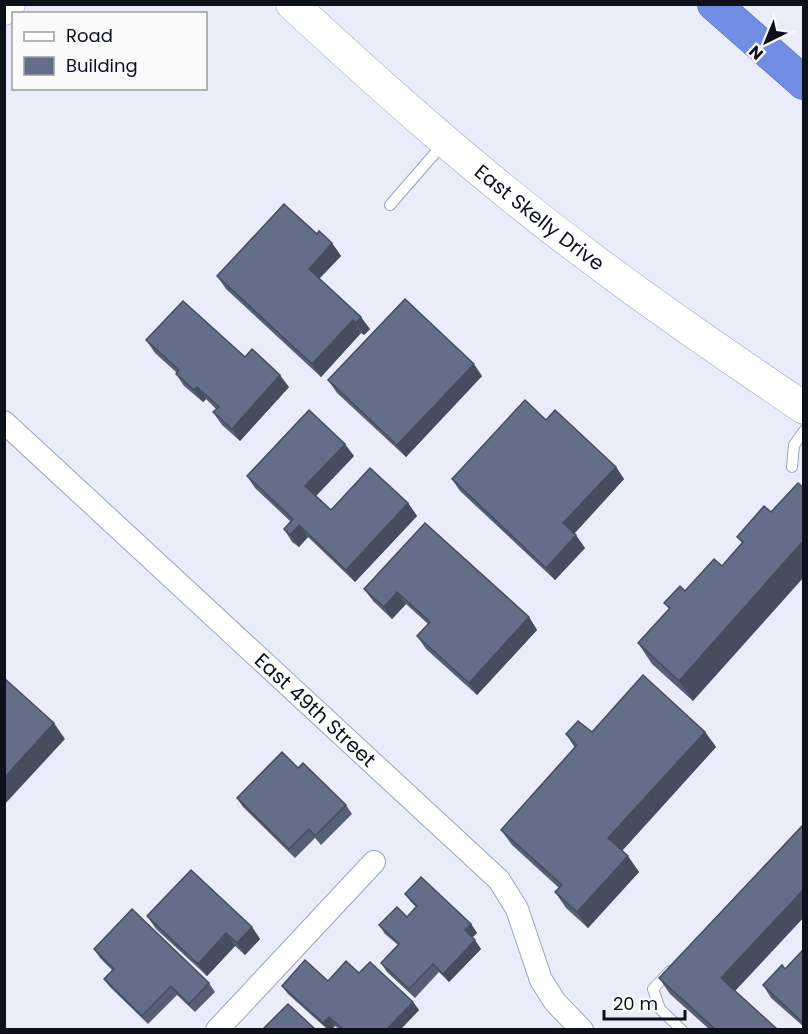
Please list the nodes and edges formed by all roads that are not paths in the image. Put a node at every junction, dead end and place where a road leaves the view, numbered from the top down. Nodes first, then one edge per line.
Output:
1 (9, 4) edge
2 (292, 4) edge
3 (714, 4) edge
4 (4, 9) edge
5 (804, 83) edge
6 (446, 141) junction
7 (390, 205) dead end
8 (804, 408) edge
9 (4, 422) edge
10 (804, 431) edge
11 (792, 467) dead end
12 (374, 862) dead end
13 (677, 963) edge
14 (217, 1029) edge
15 (582, 1029) edge
16 (682, 1029) edge

1 - 4 main road
2 - 6 main road, East Skelly Drive
3 - 5 highway
6 - 7 lane
6 - 8 main road, East Skelly Drive
9 - 15 street, East 49th Street
10 - 11 lane
12 - 14 street
13 - 16 lane

